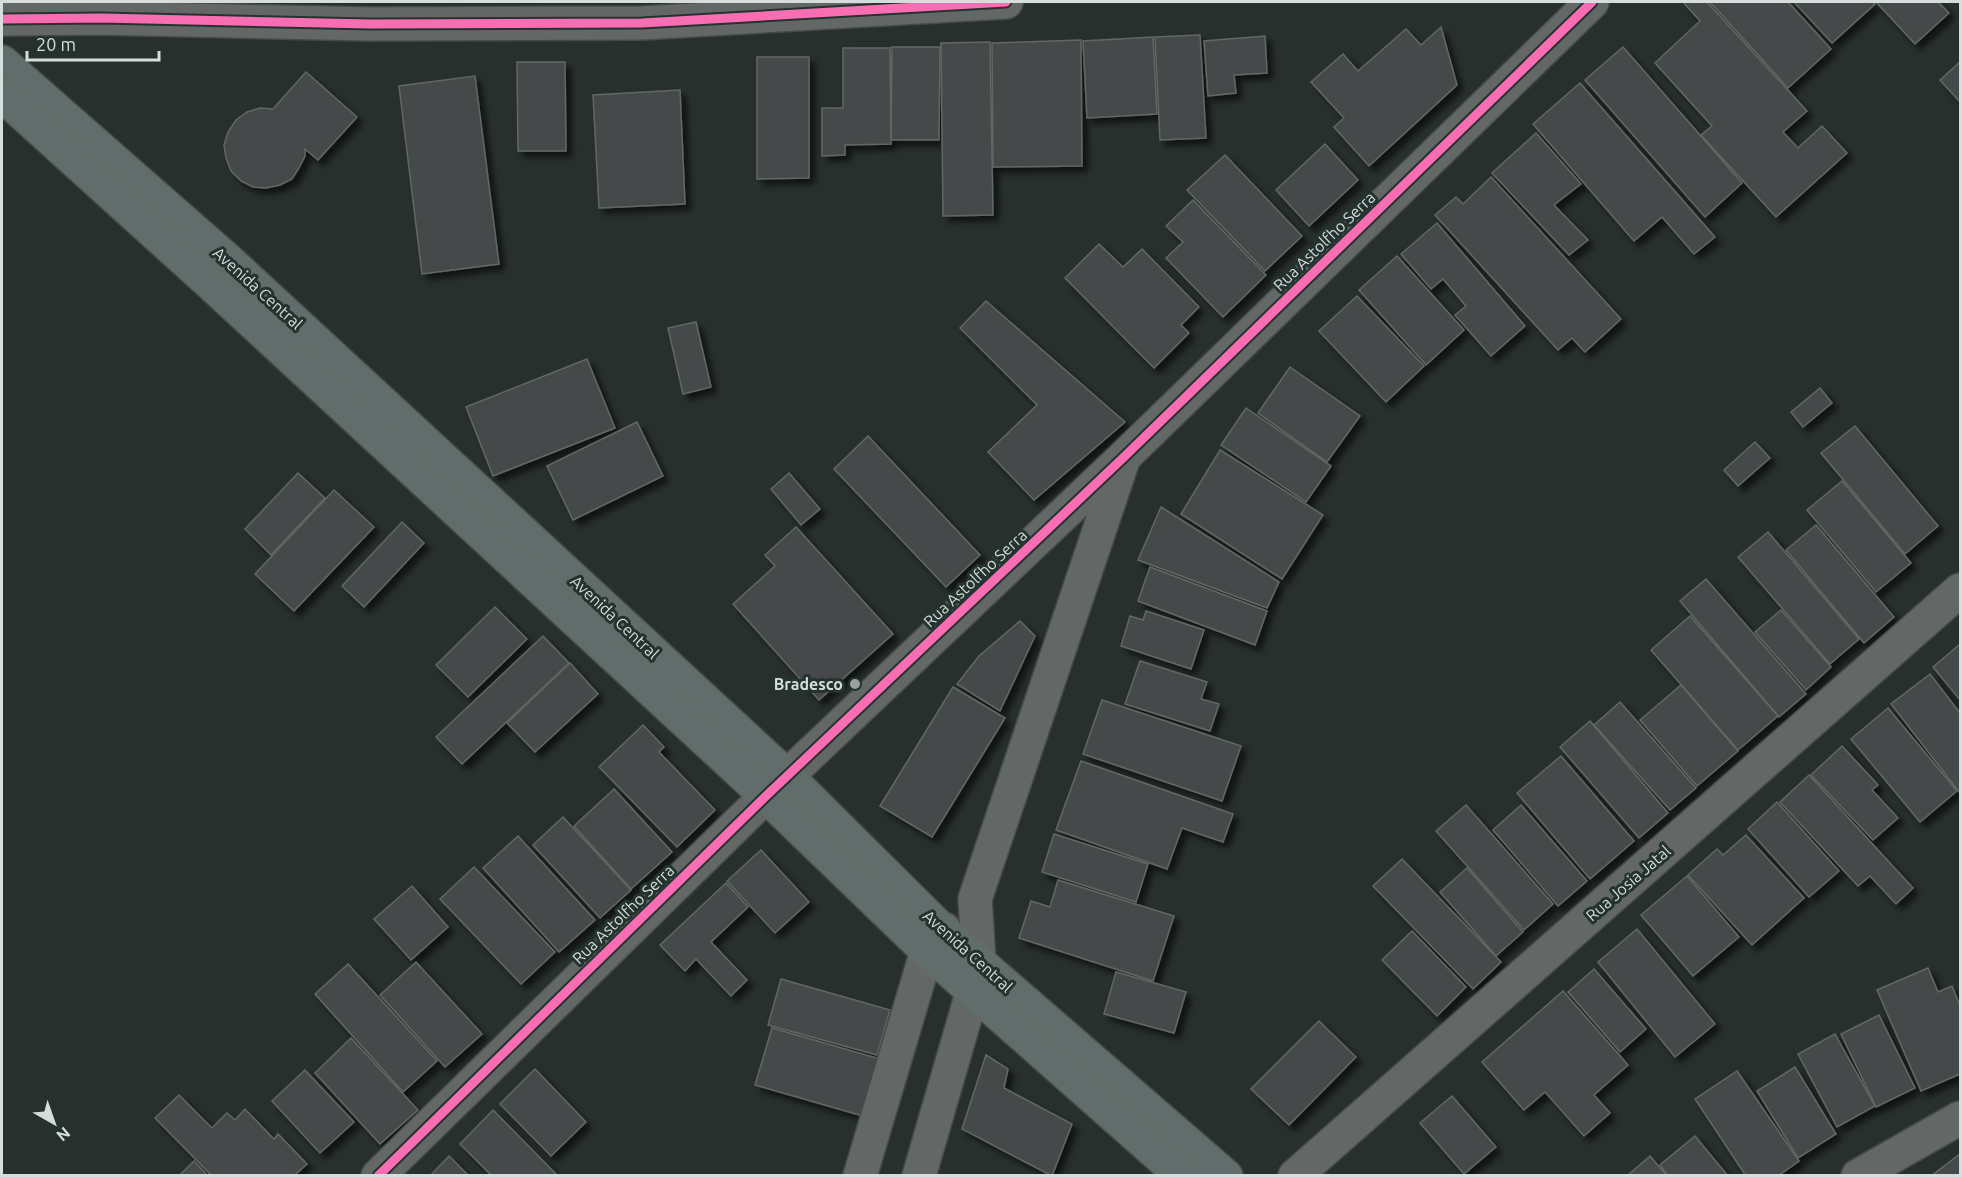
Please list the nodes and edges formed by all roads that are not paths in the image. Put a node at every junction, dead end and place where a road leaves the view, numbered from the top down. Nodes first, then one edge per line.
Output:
1 (1006, 2) edge
2 (1592, 2) edge
3 (643, 12) edge
4 (2, 19) edge
5 (2, 62) edge
6 (2, 95) edge
7 (1124, 457) junction
8 (1960, 590) edge
9 (776, 786) junction
10 (975, 899) junction
11 (935, 940) junction
12 (976, 976) junction
13 (1960, 1118) edge
14 (378, 1176) edge
15 (860, 1176) edge
16 (919, 1176) edge
17 (1182, 1176) edge
18 (1226, 1176) edge
19 (1295, 1176) edge
20 (1858, 1176) edge

1 - 3 street
2 - 7 street, Rua Astolfho Serra
3 - 4 street
5 - 9 main road, Avenida Central
6 - 9 main road, Avenida Central
7 - 9 street, Rua Astolfho Serra
7 - 10 street
8 - 19 street, Rua Josia Jatal
9 - 11 main road, Avenida Central
9 - 14 street, Rua Astolfho Serra
10 - 11 street
10 - 12 street
11 - 12 main road, Avenida Central
11 - 15 street
12 - 16 street
12 - 17 main road, Avenida Central
12 - 18 main road, Avenida Central
13 - 20 street

